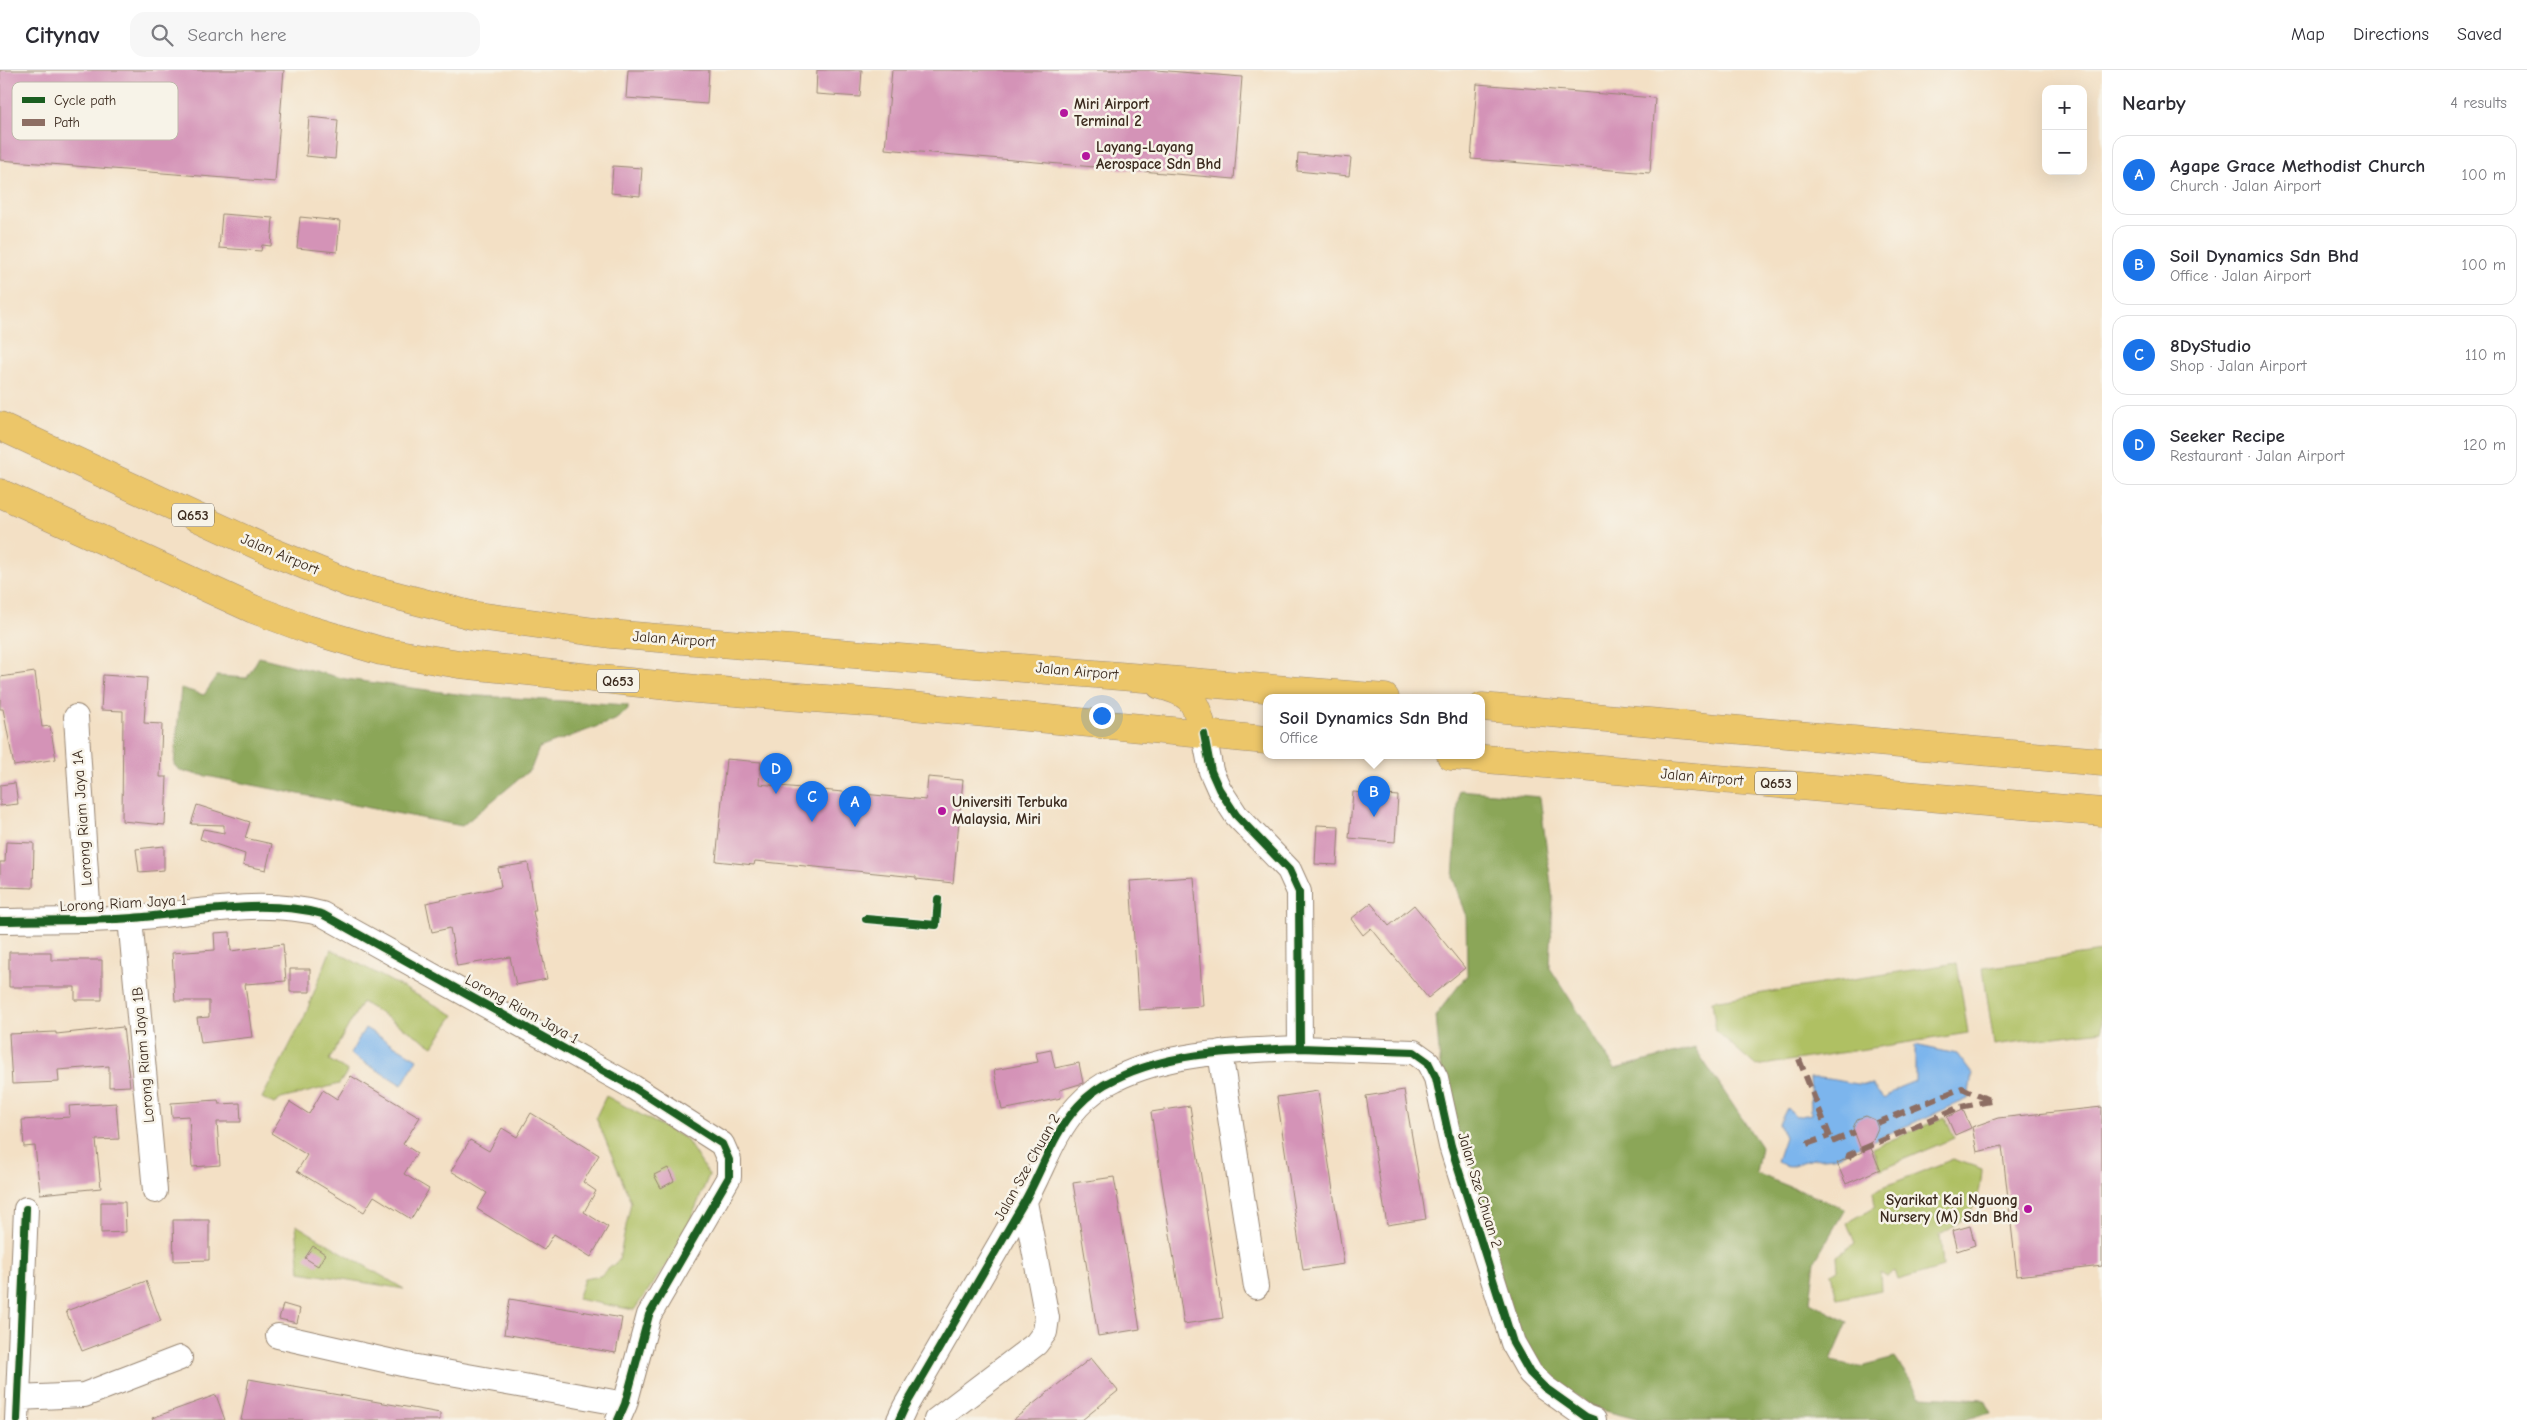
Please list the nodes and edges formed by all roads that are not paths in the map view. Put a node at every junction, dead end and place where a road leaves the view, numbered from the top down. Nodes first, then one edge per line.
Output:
1 (0, 426) edge
2 (0, 493) edge
3 (1125, 675) junction
4 (1340, 694) edge
5 (1485, 707) edge
6 (76, 717) dead end
7 (1204, 734) junction
8 (1263, 740) edge
9 (1485, 759) edge
10 (2102, 762) edge
11 (2102, 812) edge
12 (130, 918) junction
13 (89, 919) junction
14 (0, 921) edge
15 (1300, 1048) junction
16 (1220, 1052) junction
17 (156, 1192) dead end
18 (1024, 1202) junction
19 (26, 1209) dead end
20 (1256, 1287) dead end
21 (278, 1336) dead end
22 (180, 1358) dead end
23 (17, 1409) edge
24 (622, 1412) edge
25 (900, 1420) edge
26 (936, 1420) edge
27 (1594, 1420) edge

1 - 3 main road, Jalan Airport / Q653
2 - 7 main road, Q653
3 - 4 main road, Jalan Airport / Q653
3 - 7 main road
5 - 10 main road
6 - 13 street, Lorong Riam Jaya 1A
7 - 8 main road, Q653
7 - 15 street
9 - 11 main road, Jalan Airport / Q653
12 - 13 street, Lorong Riam Jaya 1
12 - 17 street, Lorong Riam Jaya 1B
12 - 24 street, Lorong Riam Jaya 1
13 - 14 street, Lorong Riam Jaya 1
15 - 16 street, Jalan Sze Chuan 2
15 - 27 street, Jalan Sze Chuan 2
16 - 18 street, Jalan Sze Chuan 2
16 - 20 street
18 - 25 street, Jalan Sze Chuan 2
18 - 26 street
19 - 23 street
21 - 24 street
22 - 23 street

